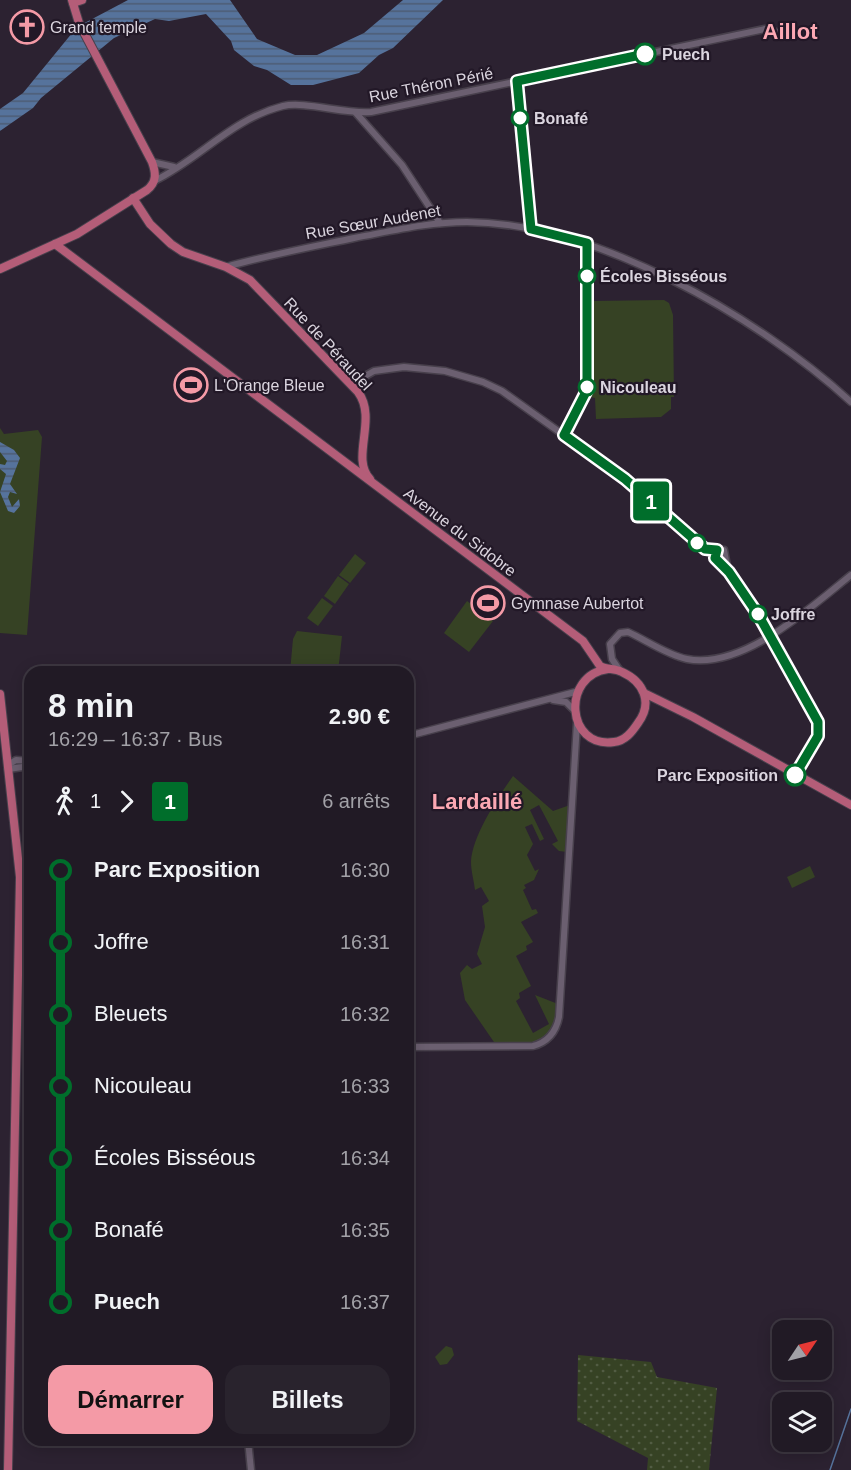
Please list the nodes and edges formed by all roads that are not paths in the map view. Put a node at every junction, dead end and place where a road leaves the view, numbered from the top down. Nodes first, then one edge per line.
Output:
1 (82, 0) edge
2 (72, 2) edge
3 (777, 32) dead end
4 (356, 113) junction
5 (153, 166) junction
6 (174, 168) junction
7 (154, 181) junction
8 (133, 198) junction
9 (434, 214) junction
10 (440, 223) junction
11 (431, 224) junction
12 (55, 244) junction
13 (226, 267) junction
14 (0, 269) edge
15 (351, 384) junction
16 (851, 402) edge
17 (345, 461) junction
18 (363, 462) junction
19 (382, 489) junction
20 (705, 549) junction
21 (717, 550) junction
22 (726, 557) junction
23 (718, 560) junction
24 (729, 572) junction
25 (851, 575) edge
26 (770, 635) junction
27 (588, 647) junction
28 (612, 659) junction
29 (608, 669) junction
30 (620, 671) junction
31 (587, 681) junction
32 (579, 691) junction
33 (644, 693) junction
34 (0, 694) edge
35 (549, 700) junction
36 (663, 702) junction
37 (573, 709) junction
38 (645, 711) junction
39 (577, 723) junction
40 (414, 734) edge
41 (592, 737) junction
42 (577, 746) junction
43 (6, 747) junction
44 (22, 760) joint
45 (24, 766) edge
46 (8, 767) junction
47 (795, 775) junction
48 (851, 806) edge
49 (414, 1047) edge
50 (248, 1446) edge
51 (8, 1470) edge
52 (250, 1470) edge

1 - 2 main road
2 - 5 main road
3 - 4 street, Rue Théron Périé
4 - 6 street, Rue Théron Périé
4 - 9 street
5 - 6 street
5 - 7 main road
6 - 7 street, Rue Théron Périé
7 - 8 main road
8 - 12 main road
8 - 13 main road
9 - 10 street
9 - 11 street
10 - 11 street, Rue Sœur Audenet
10 - 16 street, Rue Sœur Audenet
11 - 13 street, Rue Sœur Audenet
12 - 14 main road
12 - 17 main road, Avenue du Sidobre
13 - 15 main road, Rue de Péraudel
15 - 18 main road, Rue de Péraudel
15 - 20 street
17 - 18 main road
17 - 19 main road, Avenue du Sidobre
18 - 19 main road
19 - 27 main road, Avenue du Sidobre
20 - 21 street
20 - 23 street
21 - 22 street
21 - 23 street
22 - 23 street
22 - 24 street
23 - 24 street
24 - 26 street
25 - 26 street
26 - 28 street
26 - 47 street
27 - 29 main road, Avenue du Sidobre
27 - 31 main road
28 - 29 street
28 - 30 street
29 - 30 main road
29 - 31 main road
30 - 33 main road
31 - 32 main road
32 - 35 street
32 - 37 main road
33 - 36 main road
33 - 38 main road
34 - 43 main road
35 - 37 street
35 - 40 street
36 - 38 main road
36 - 47 main road
37 - 39 main road
38 - 41 main road
39 - 41 main road
39 - 42 street
41 - 42 street
42 - 49 street
43 - 44 street
43 - 46 main road
44 - 46 street
45 - 46 street
46 - 51 main road
47 - 48 main road
50 - 52 street

